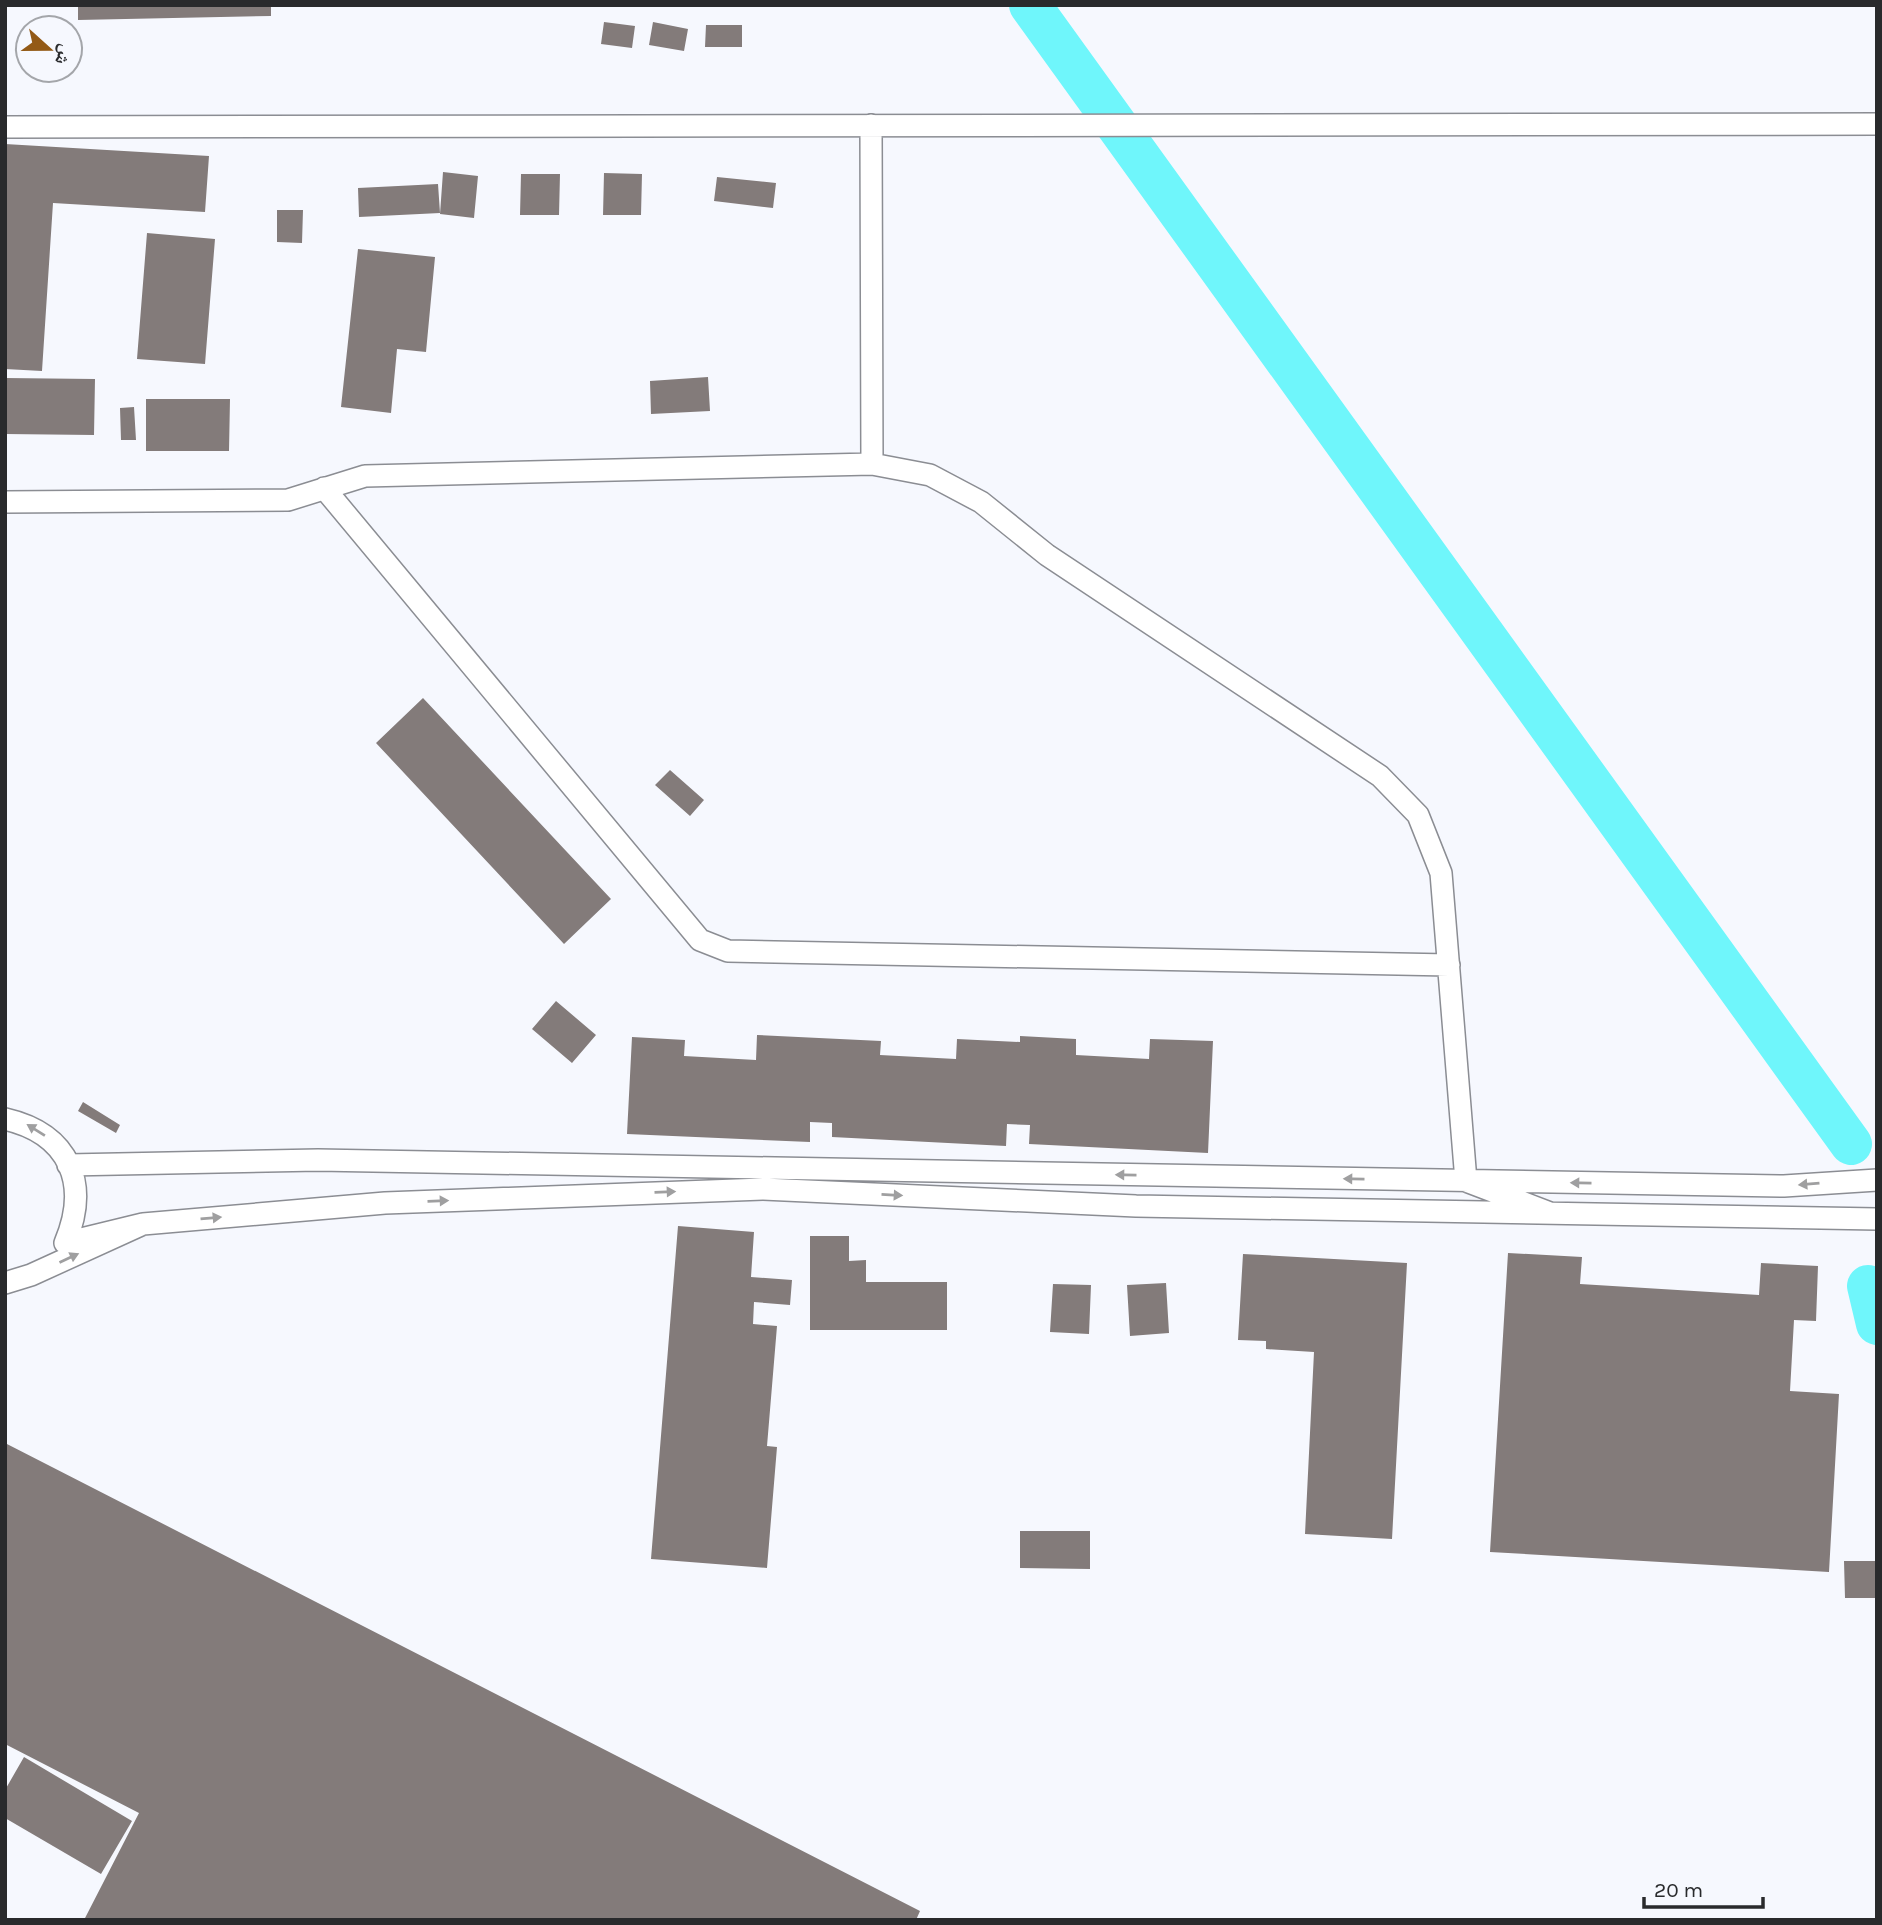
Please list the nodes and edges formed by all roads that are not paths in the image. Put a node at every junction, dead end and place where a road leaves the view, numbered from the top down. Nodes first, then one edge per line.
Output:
1 (1877, 124) edge
2 (871, 125) junction
3 (5, 127) edge
4 (872, 464) junction
5 (324, 488) junction
6 (5, 502) edge
7 (1449, 965) junction
8 (5, 1119) edge
9 (68, 1165) junction
10 (1877, 1180) edge
11 (1466, 1181) junction
12 (1550, 1213) junction
13 (1877, 1219) edge
14 (143, 1224) junction
15 (5, 1283) edge

1 - 2 lane
2 - 3 lane
2 - 4 lane
4 - 5 lane
4 - 7 lane
5 - 6 lane
5 - 7 lane
7 - 11 lane
9 -> 8 lane
11 -> 9 lane
9 - 14 lane
10 -> 11 lane
11 - 12 lane
12 - 13 lane
14 -> 12 lane
15 -> 14 lane

